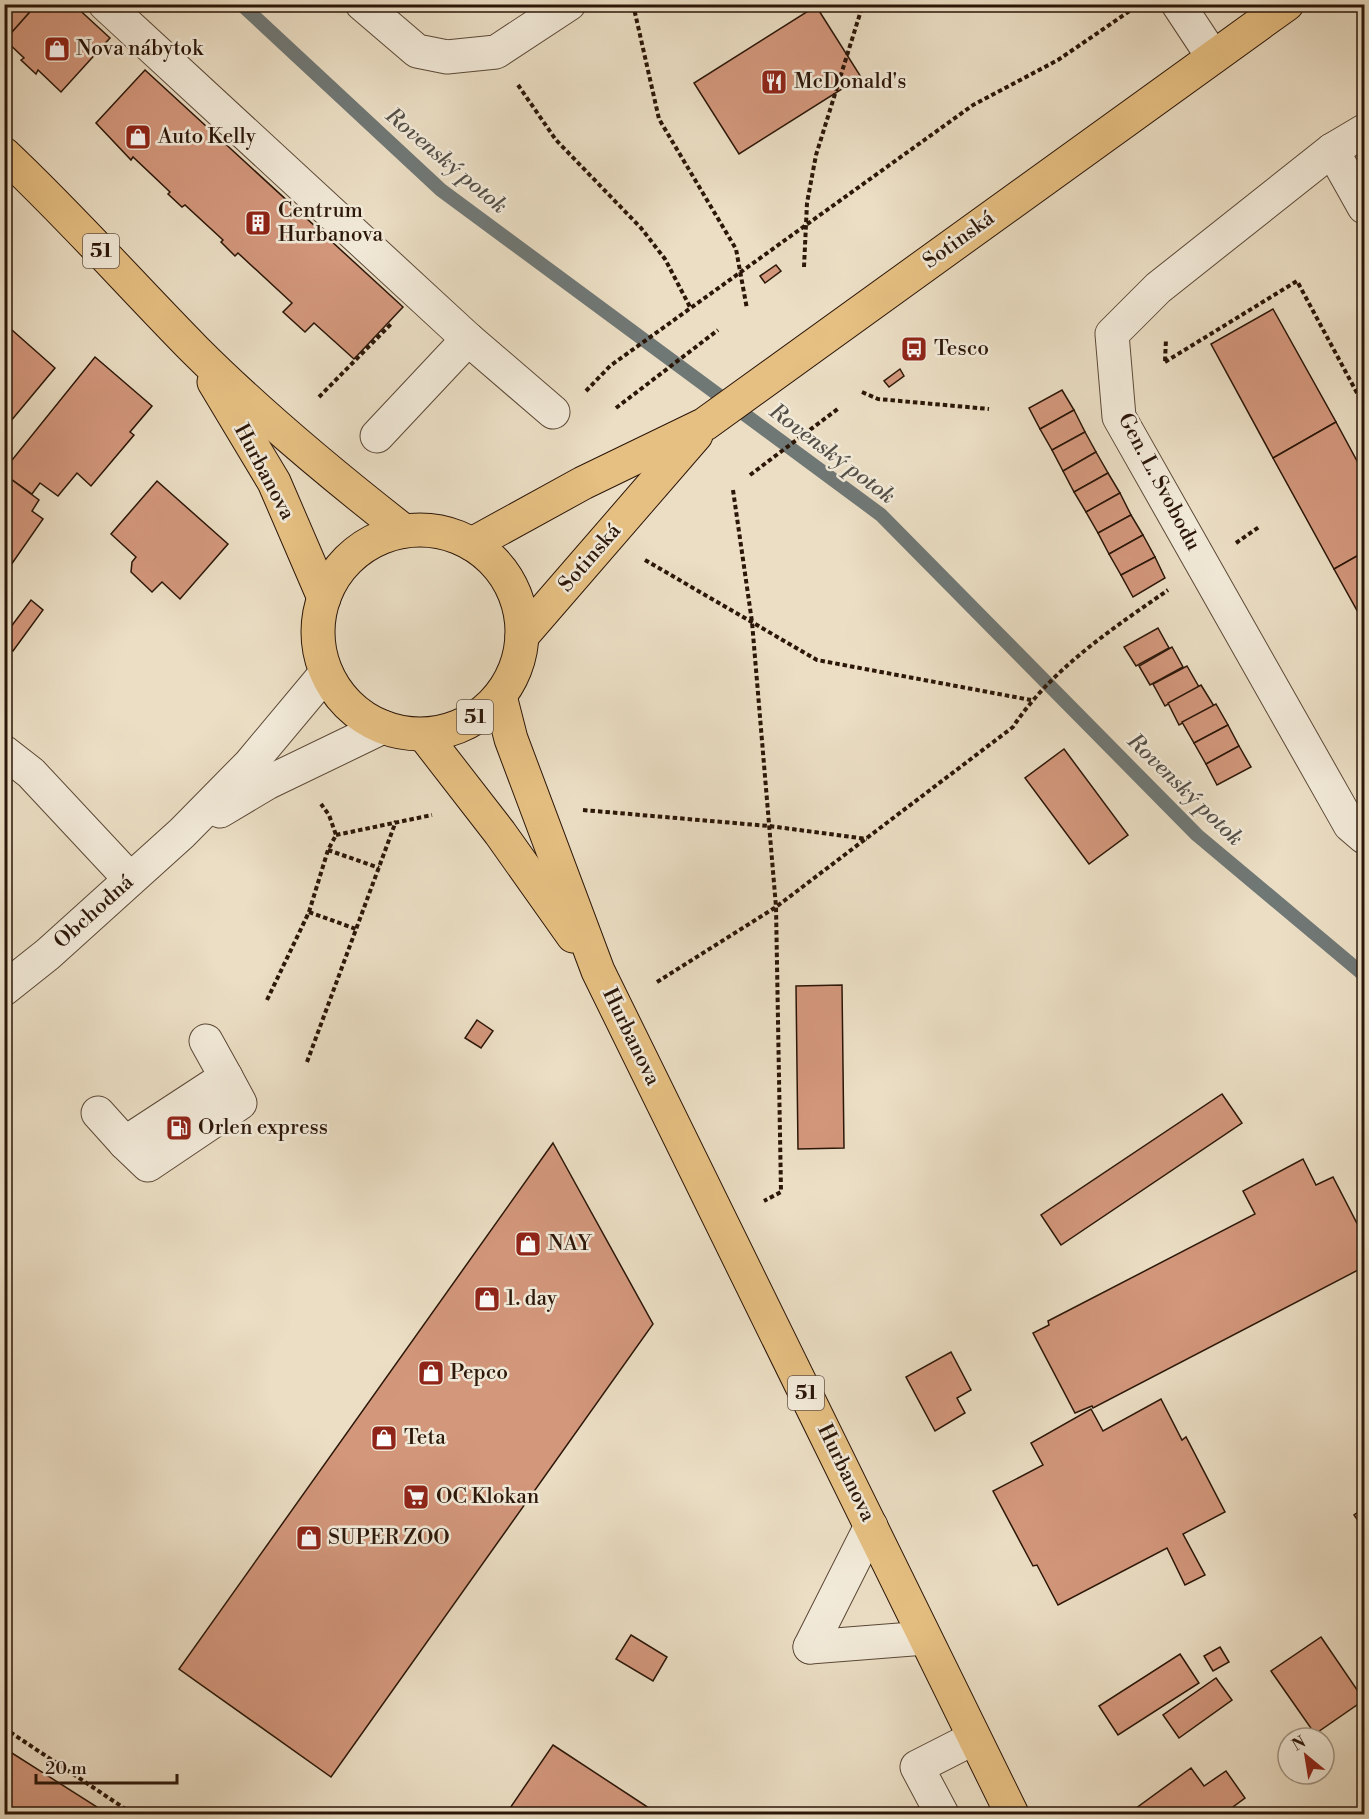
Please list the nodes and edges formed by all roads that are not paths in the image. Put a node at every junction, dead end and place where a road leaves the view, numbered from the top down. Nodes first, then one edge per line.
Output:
1 (105, 4) edge
2 (362, 4) edge
3 (569, 4) edge
4 (1178, 4) edge
5 (1287, 4) edge
6 (1213, 57) junction
7 (1365, 131) edge
8 (1332, 150) junction
9 (4, 154) edge
10 (1365, 207) edge
11 (468, 339) junction
12 (195, 350) junction
13 (553, 412) dead end
14 (705, 424) junction
15 (377, 436) dead end
16 (404, 531) junction
17 (471, 544) junction
18 (324, 598) junction
19 (522, 636) junction
20 (326, 673) junction
21 (500, 696) junction
22 (383, 727) junction
23 (424, 735) junction
24 (4, 752) edge
25 (182, 833) junction
26 (1365, 837) edge
27 (130, 879) junction
28 (598, 971) junction
29 (4, 989) edge
30 (206, 1041) dead end
31 (98, 1113) dead end
32 (871, 1526) junction
33 (925, 1638) junction
34 (974, 1737) junction
35 (942, 1815) edge
36 (1012, 1815) edge

1 - 11 street
2 - 3 street
4 - 6 street
5 - 6 main road, Sotinská
6 - 14 main road, Sotinská
7 - 8 street, Gen. L. Svobodu
8 - 10 street
8 - 26 street, Gen. L. Svobodu
9 - 12 main road, Hurbanova / 51
11 - 13 street
11 - 15 street
12 - 16 main road, Hurbanova / 51
12 - 18 main road, Hurbanova / 51
14 - 17 main road, Sotinská
14 - 19 main road, Sotinská
16 - 17 main road, 51
16 - 18 main road, 51
17 - 19 main road, 51
18 - 20 main road, 51
19 - 21 main road, 51
20 - 22 main road, 51
20 - 25 street, Obchodná
21 - 23 main road, 51
21 - 28 main road, Hurbanova / 51
22 - 23 main road, 51
22 - 25 street, Obchodná
23 - 28 main road, Hurbanova / 51
24 - 27 street
25 - 27 street, Obchodná
27 - 29 street, Obchodná
28 - 32 main road, Hurbanova / 51
30 - 31 street
32 - 33 main road, Hurbanova / 51
32 - 33 street
33 - 34 main road, Hurbanova / 51
34 - 35 street
34 - 36 main road, Hurbanova / 51

